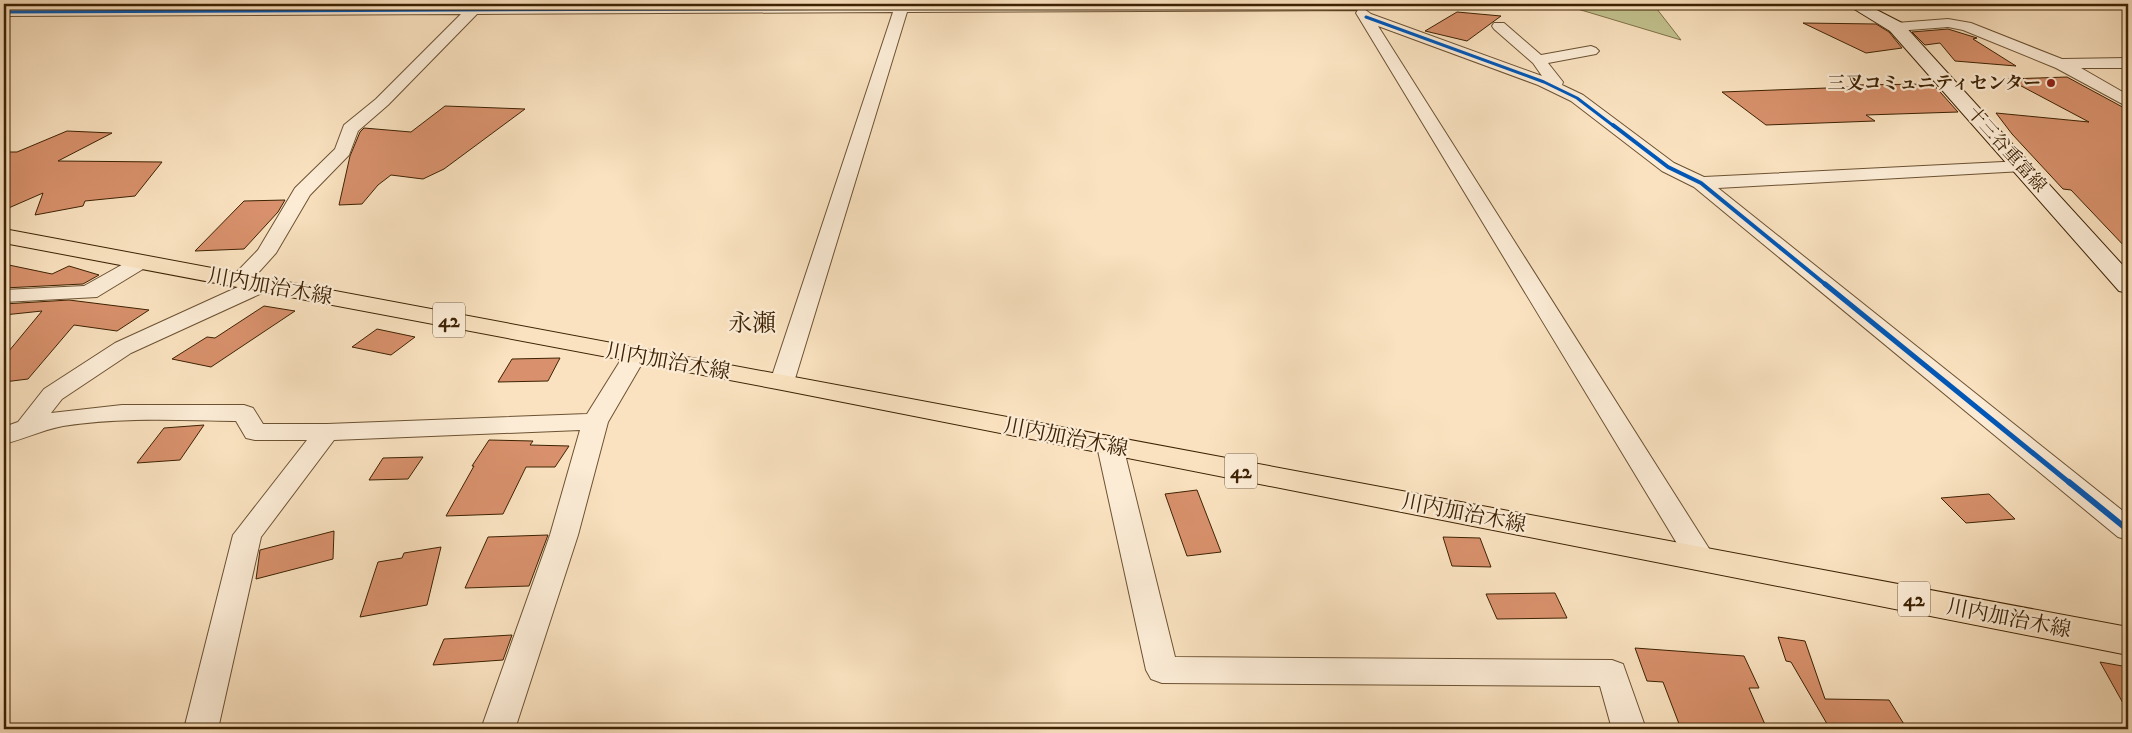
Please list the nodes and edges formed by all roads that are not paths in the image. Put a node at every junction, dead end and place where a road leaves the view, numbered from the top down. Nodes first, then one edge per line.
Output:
1 (1854, 4) edge
2 (476, 6) edge
3 (902, 6) edge
4 (1360, 9) edge
5 (4, 12) edge
6 (1499, 26) dead end
7 (1896, 28) junction
8 (1591, 51) dead end
9 (1538, 60) junction
10 (2128, 63) edge
11 (2060, 64) junction
12 (1554, 86) junction
13 (2128, 102) edge
14 (2023, 166) junction
15 (1701, 183) junction
16 (4, 236) edge
17 (141, 262) junction
18 (252, 282) junction
19 (2127, 284) edge
20 (4, 296) edge
21 (635, 355) junction
22 (782, 382) junction
23 (595, 422) junction
24 (29, 424) junction
25 (327, 432) junction
26 (4, 436) edge
27 (1110, 446) junction
28 (2128, 530) edge
29 (1700, 558) junction
30 (2128, 641) edge
31 (201, 729) edge
32 (498, 729) edge
33 (1629, 729) edge

1 - 7 main road, 十三谷重富線
2 - 3 street
2 - 5 street
2 - 18 street
3 - 4 street
3 - 22 street
4 - 12 street
4 - 29 street
6 - 9 street
7 - 11 street
7 - 14 main road, 十三谷重富線
8 - 9 street
9 - 12 street
10 - 11 street
11 - 13 street
12 - 15 street
14 - 15 street
14 - 19 main road, 十三谷重富線
15 - 28 street
16 - 17 main road, 川内加治木線 / 42
17 - 18 main road, 川内加治木線 / 42
17 - 20 street
18 - 21 main road, 川内加治木線 / 42
18 - 24 street
21 - 22 main road, 川内加治木線 / 42
21 - 23 street
22 - 27 main road, 川内加治木線 / 42
23 - 25 street
23 - 32 street
24 - 25 street
24 - 26 street
25 - 31 street
27 - 29 main road, 川内加治木線 / 42
27 - 33 street
29 - 30 main road, 川内加治木線 / 42

